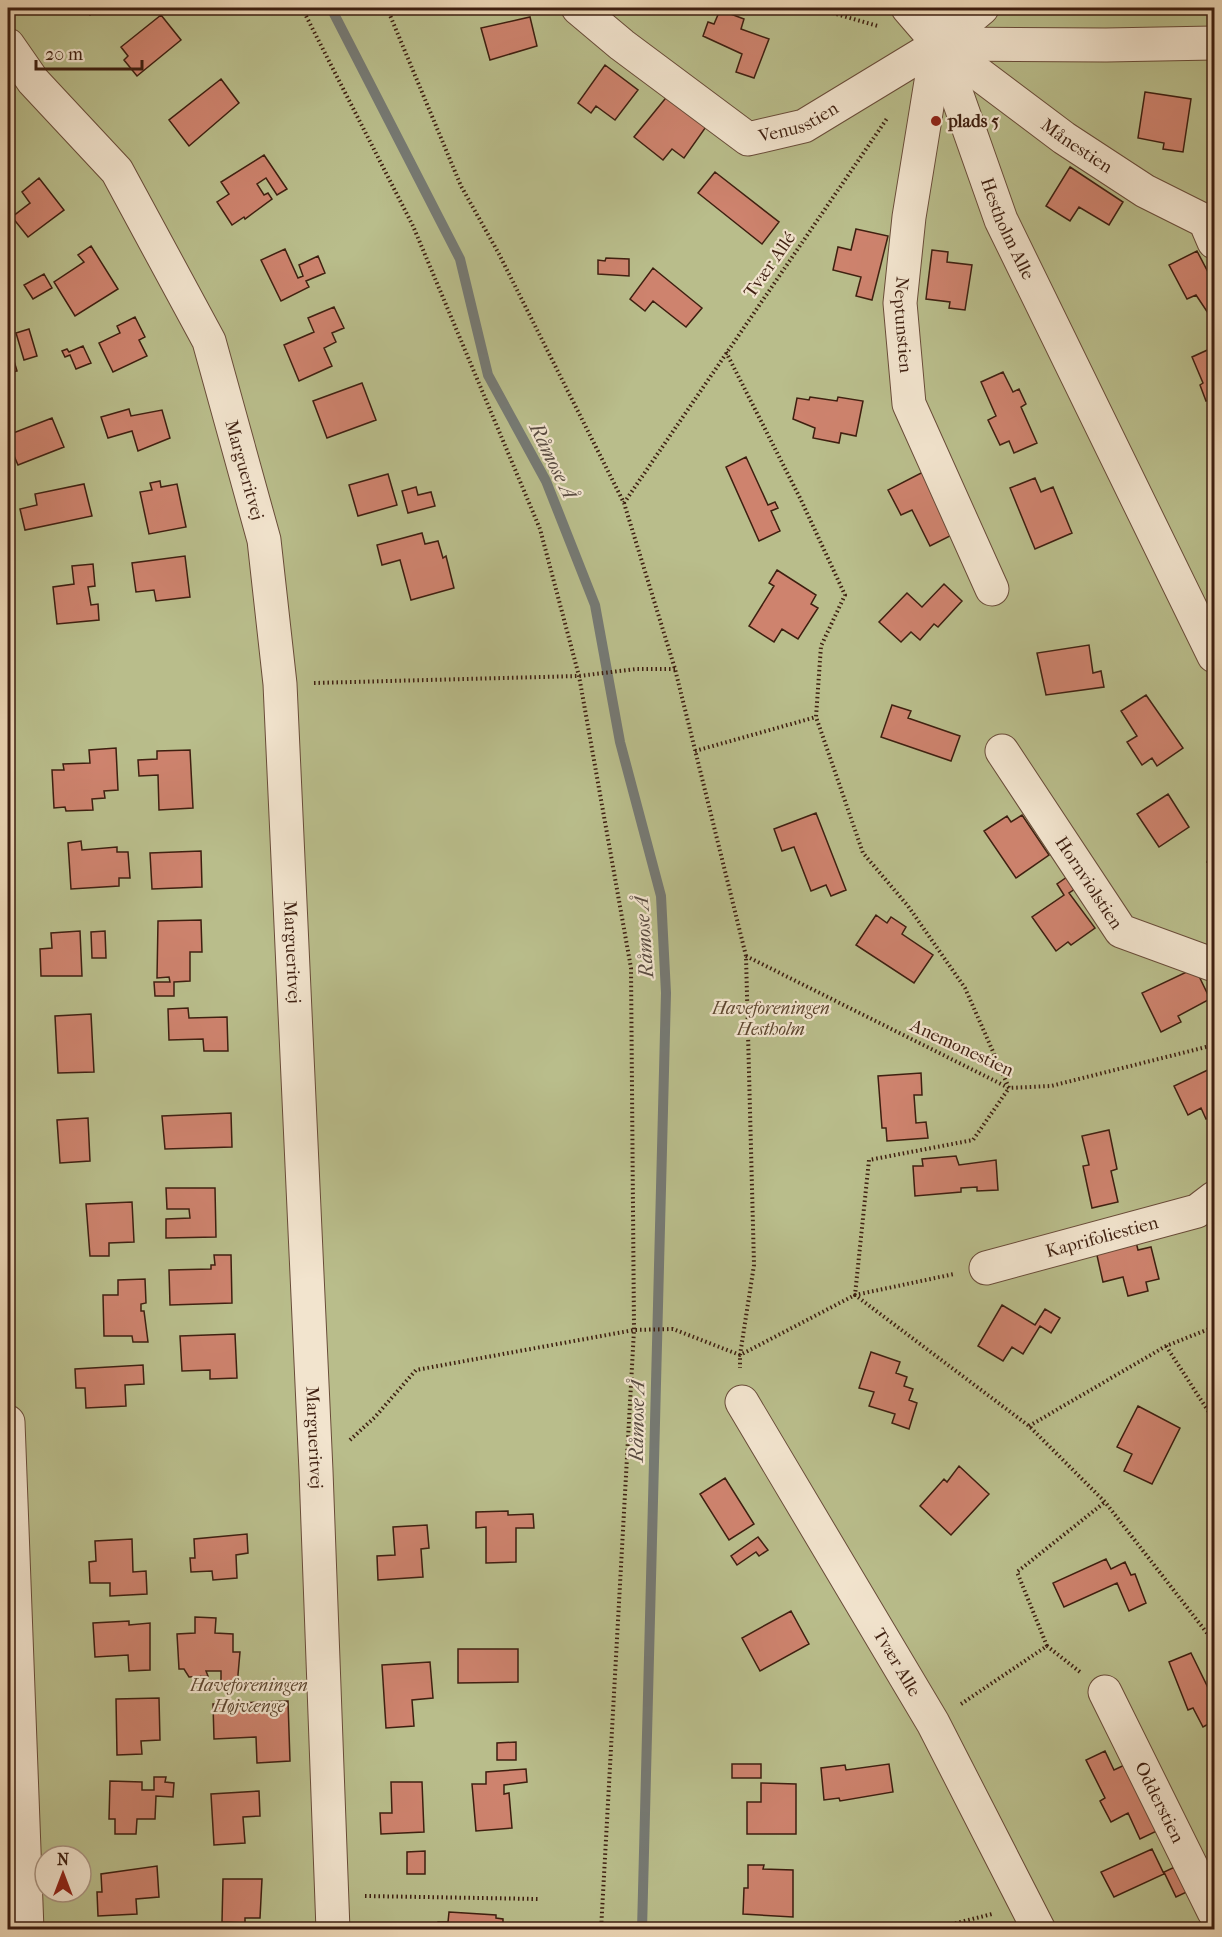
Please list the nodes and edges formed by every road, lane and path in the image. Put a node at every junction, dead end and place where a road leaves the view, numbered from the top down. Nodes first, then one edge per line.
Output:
1 (302, 8) edge
2 (387, 8) edge
3 (578, 8) edge
4 (908, 8) edge
5 (943, 8) edge
6 (982, 8) edge
7 (1215, 43) edge
8 (939, 44) junction
9 (8, 45) edge
10 (893, 110) dead end
11 (1215, 242) edge
12 (726, 352) junction
13 (624, 503) junction
14 (992, 589) dead end
15 (1215, 656) edge
16 (675, 669) junction
17 (579, 676) junction
18 (280, 684) junction
19 (816, 717) junction
20 (695, 751) junction
21 (1002, 751) dead end
22 (746, 956) junction
23 (1215, 965) edge
24 (1215, 1045) edge
25 (1009, 1088) junction
26 (1215, 1198) edge
27 (986, 1268) joint
28 (855, 1295) junction
29 (1215, 1327) edge
30 (634, 1330) junction
31 (1166, 1347) junction
32 (740, 1355) junction
33 (742, 1402) joint
34 (1215, 1420) edge
35 (8, 1422) edge
36 (1029, 1426) junction
37 (316, 1470) junction
38 (1106, 1502) junction
39 (1215, 1642) edge
40 (1047, 1646) junction
41 (1106, 1692) joint
42 (933, 1723) junction
43 (331, 1895) junction
44 (538, 1899) dead end
45 (1215, 1911) edge
46 (1033, 1918) edge
47 (27, 1929) edge
48 (333, 1929) edge
49 (601, 1929) edge
50 (928, 1929) edge

1 - 17 path
2 - 13 path
3 - 8 lane, Venusstien
4 - 8 lane
5 - 8 lane, Neptunstien
6 - 8 lane
7 - 8 lane
8 - 11 lane, Månestien
8 - 14 lane, Neptunstien
8 - 15 lane, Hestholm Alle
9 - 18 lane, Margueritvej
10 - 12 path, Tvær Allé
12 - 13 path, Tvær Allé
12 - 19 path
13 - 16 path
16 - 17 path
16 - 20 path
17 - 18 path
17 - 30 path
18 - 37 lane, Margueritvej
19 - 20 path
19 - 25 path
20 - 22 path
21 - 23 lane, Hornviolstien
22 - 25 path, Anemonestien
22 - 32 path
24 - 25 path, Anemonestien
25 - 28 path
26 - 27 lane, Kaprifoliestien
27 - 28 path
28 - 32 path
28 - 36 path
29 - 31 path
30 - 32 path
30 - 37 path
30 - 49 path
31 - 34 path
31 - 36 path
32 - 33 path
33 - 42 lane, Tvær Alle
35 - 47 lane
36 - 38 path
37 - 43 lane, Margueritvej
38 - 39 path
38 - 40 path
40 - 41 path
40 - 42 path
41 - 45 lane, Odderstien
42 - 46 lane, Tvær Alle
43 - 44 path
43 - 48 lane, Margueritvej
46 - 50 path

